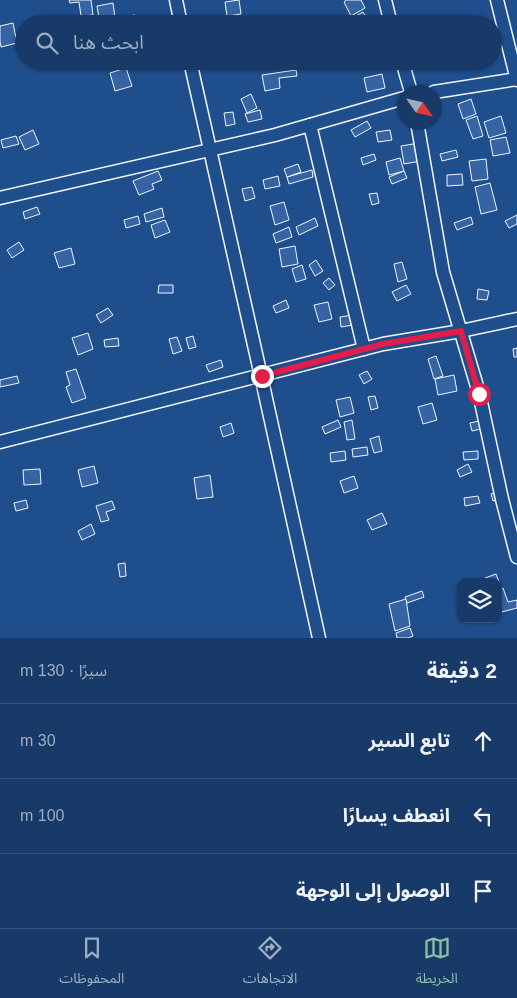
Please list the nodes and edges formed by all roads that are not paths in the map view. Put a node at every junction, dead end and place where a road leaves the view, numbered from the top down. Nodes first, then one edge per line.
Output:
1 (176, 0) edge
2 (384, 0) edge
3 (497, 0) edge
4 (179, 15) edge
5 (388, 15) edge
6 (501, 15) edge
7 (502, 20) edge
8 (192, 70) edge
9 (405, 70) edge
10 (517, 79) edge
11 (409, 85) edge
12 (442, 91) edge
13 (397, 100) edge
14 (310, 125) junction
15 (418, 130) edge
16 (209, 150) junction
17 (0, 198) edge
18 (517, 319) edge
19 (461, 331) junction
20 (364, 349) junction
21 (262, 376) junction
22 (0, 442) edge
23 (517, 557) edge
24 (319, 638) edge

1 - 4 street
2 - 5 street
3 - 6 street
7 - 10 street
8 - 16 street
9 - 11 street
10 - 12 street
13 - 14 street
14 - 16 street
14 - 20 street
15 - 19 street
16 - 17 street
16 - 21 street
18 - 19 street
19 - 20 street
19 - 23 street
20 - 21 street
21 - 22 street
21 - 24 street

